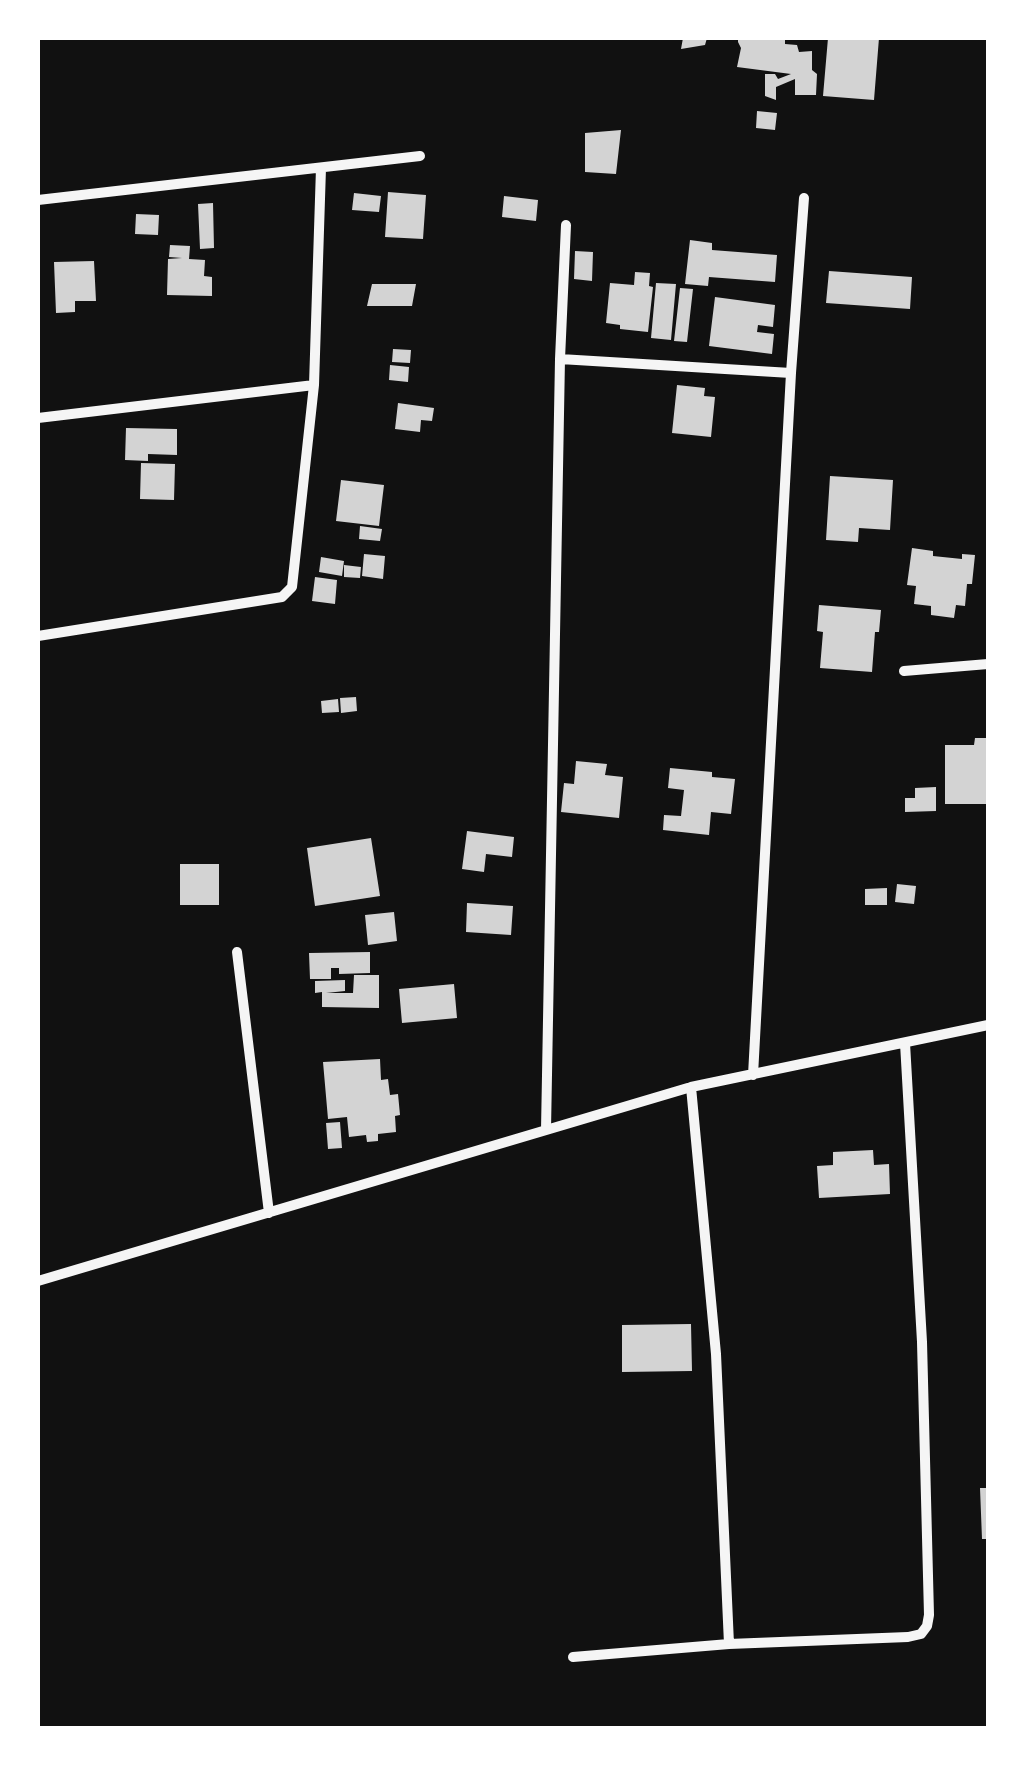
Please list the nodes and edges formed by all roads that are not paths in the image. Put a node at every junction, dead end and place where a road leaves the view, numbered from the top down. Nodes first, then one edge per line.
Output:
1 (420, 156) dead end
2 (321, 168) junction
3 (804, 198) dead end
4 (38, 200) edge
5 (566, 225) dead end
6 (560, 359) junction
7 (791, 373) junction
8 (314, 384) junction
9 (38, 418) edge
10 (38, 636) edge
11 (988, 664) edge
12 (904, 670) dead end
13 (236, 952) dead end
14 (988, 1026) edge
15 (904, 1043) junction
16 (753, 1074) junction
17 (691, 1087) junction
18 (546, 1130) junction
19 (269, 1213) junction
20 (38, 1282) edge
21 (729, 1644) junction
22 (573, 1657) dead end

1 - 2 street
2 - 4 street
2 - 8 street
3 - 7 street
5 - 6 street
6 - 7 street
6 - 18 street
7 - 16 street
8 - 9 street
8 - 10 street
11 - 12 street
13 - 19 street
14 - 15 street
15 - 16 street
15 - 21 street
16 - 17 street
17 - 18 street
17 - 21 street
18 - 19 street
19 - 20 street
21 - 22 street

